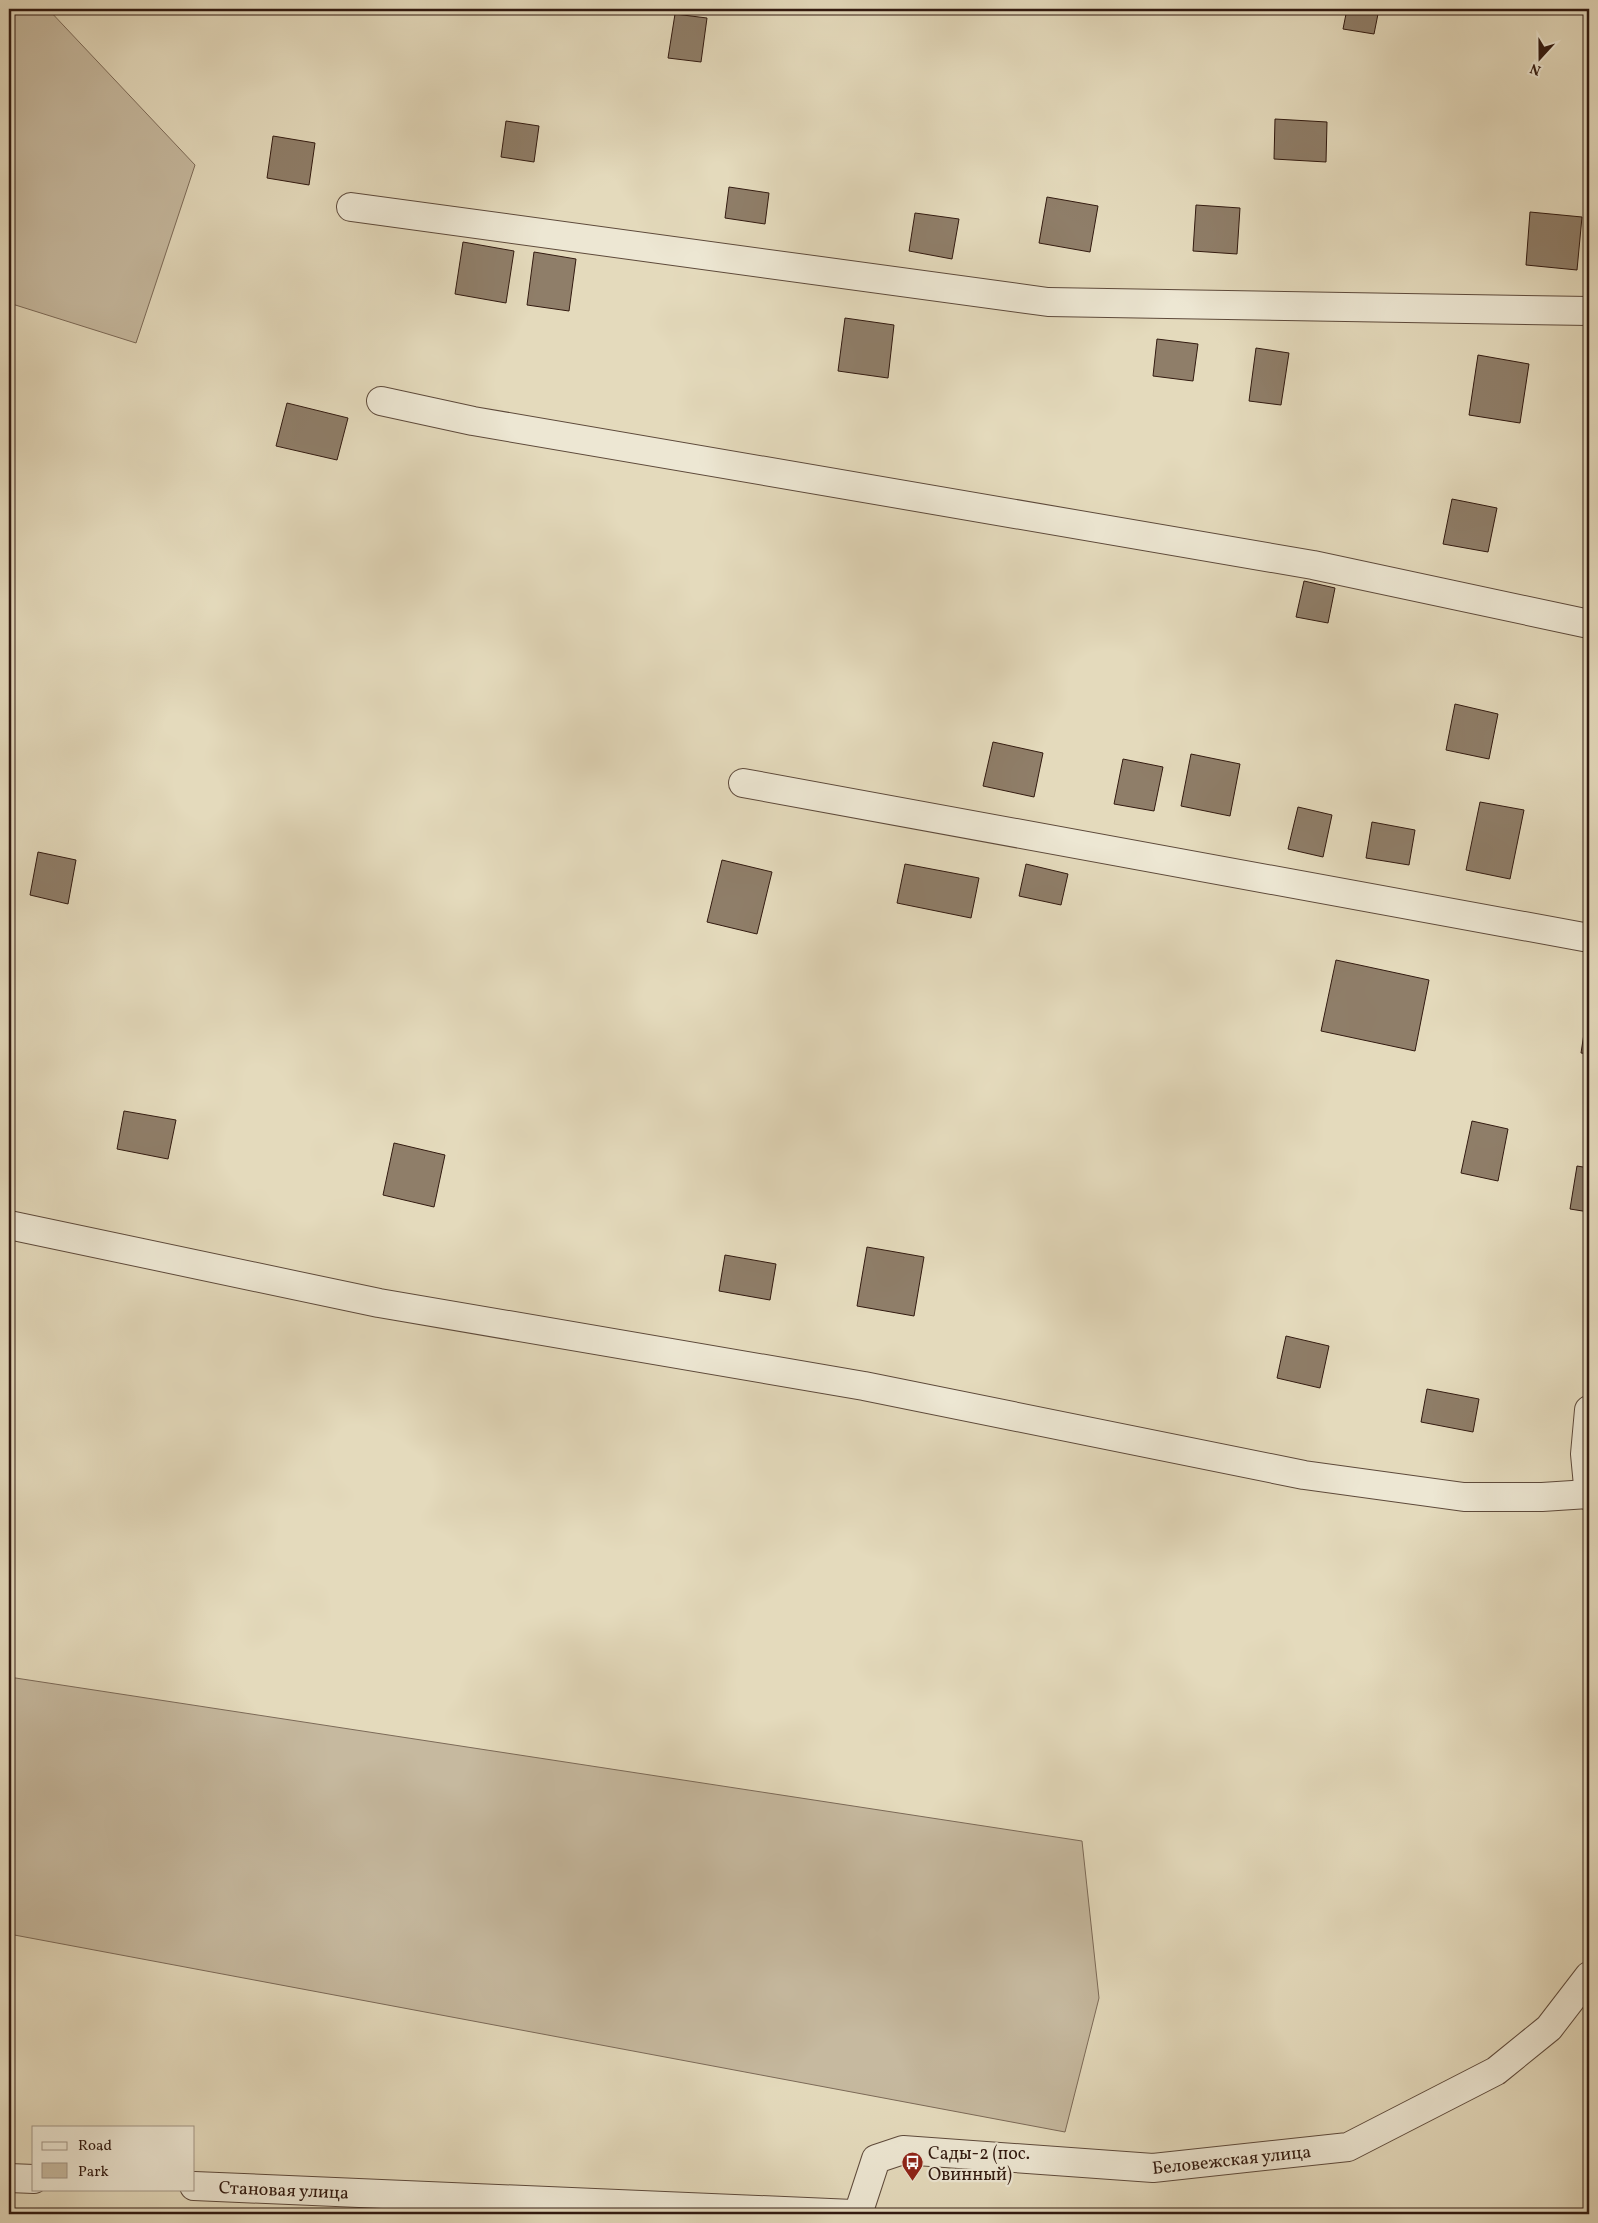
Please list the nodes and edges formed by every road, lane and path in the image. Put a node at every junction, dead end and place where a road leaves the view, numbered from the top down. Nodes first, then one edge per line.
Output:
1 (351, 207) dead end
2 (1589, 311) edge
3 (381, 401) dead end
4 (1589, 624) edge
5 (743, 783) dead end
6 (1589, 938) edge
7 (9, 1225) edge
8 (1589, 1410) edge
9 (1589, 1495) edge
10 (1589, 1976) edge
11 (9, 2178) edge
12 (32, 2179) edge
13 (195, 2186) edge
14 (853, 2214) edge
15 (858, 2214) edge

1 - 2 street
3 - 4 street
5 - 6 street
7 - 9 street
8 - 9 street
10 - 15 street, Беловежская улица
11 - 12 street
13 - 14 street, Становая улица

